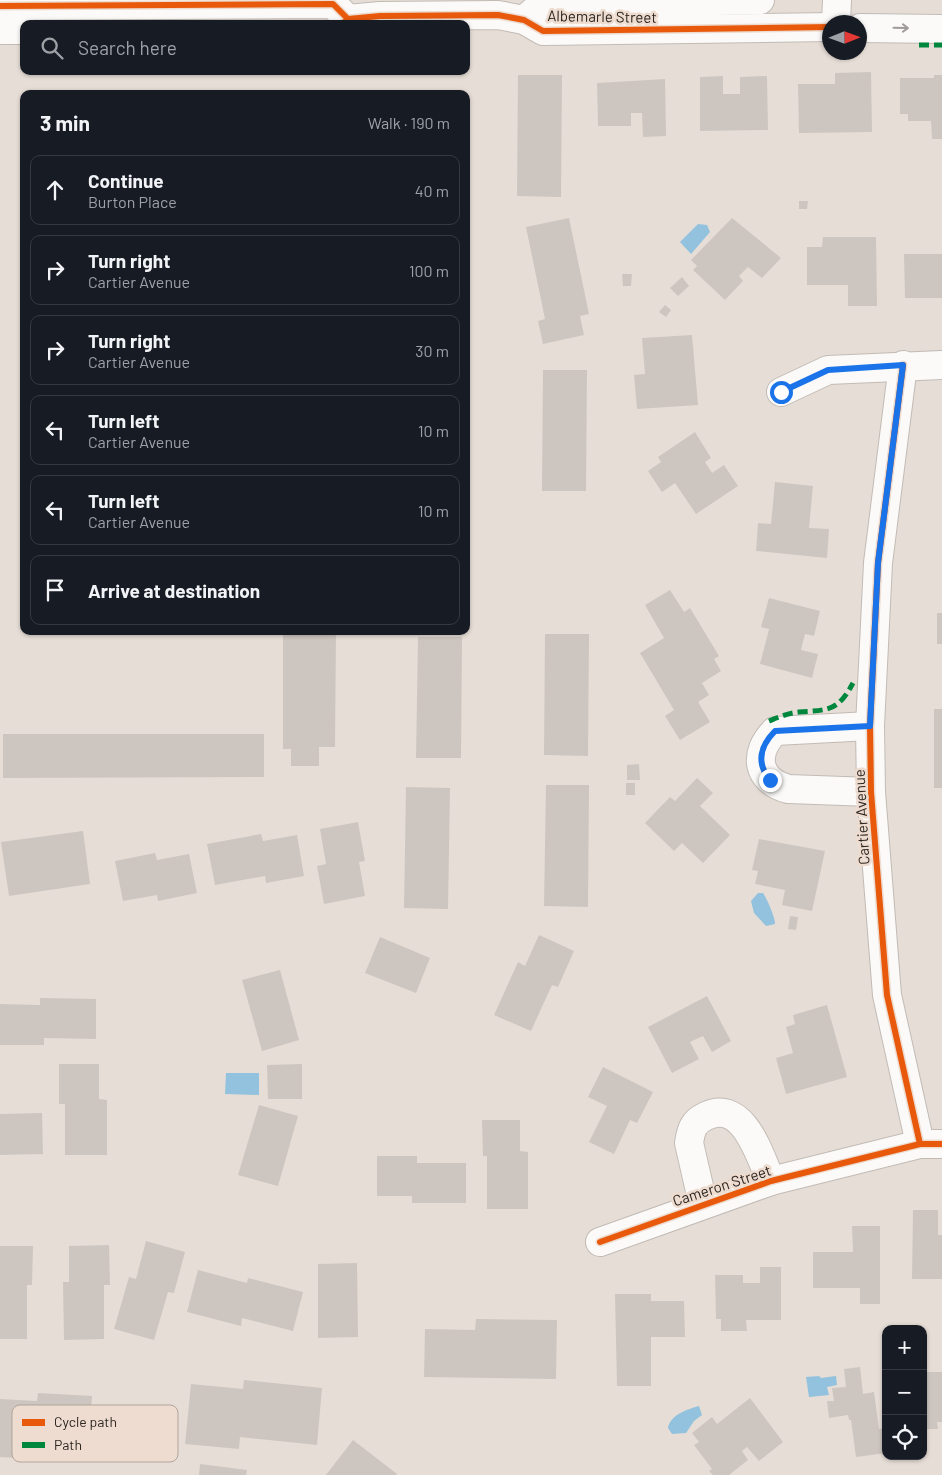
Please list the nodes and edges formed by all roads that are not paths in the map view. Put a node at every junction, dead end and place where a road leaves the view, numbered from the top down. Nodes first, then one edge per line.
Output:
1 (739, 0) edge
2 (750, 0) edge
3 (760, 0) edge
4 (837, 0) edge
5 (628, 2) junction
6 (0, 6) edge
7 (380, 8) edge
8 (498, 8) edge
9 (836, 15) edge
10 (344, 20) edge
11 (348, 20) edge
12 (524, 20) junction
13 (822, 27) edge
14 (867, 28) edge
15 (751, 29) junction
16 (942, 29) edge
17 (0, 30) edge
18 (20, 30) edge
19 (629, 31) junction
20 (903, 365) junction
21 (942, 365) edge
22 (781, 392) dead end
23 (870, 726) junction
24 (871, 792) junction
25 (931, 1144) edge
26 (771, 1182) junction
27 (703, 1204) junction
28 (600, 1242) dead end

1 - 2 street, Albemarle Street
1 - 5 street, Albemarle Street
2 - 3 street, Albemarle Street
2 - 15 street
4 - 9 street
5 - 12 street, Albemarle Street
5 - 19 street
6 - 10 street, Albemarle Street
7 - 8 street, Albemarle Street
7 - 11 street, Albemarle Street
8 - 12 street, Albemarle Street
12 - 19 street, Albemarle Street
13 - 15 street, Albemarle Street
14 -> 16 street
15 - 19 street, Albemarle Street
17 - 18 street
20 - 21 street
20 - 22 street
20 - 23 street, Cartier Avenue
23 - 24 street, Cartier Avenue
23 - 24 street, Cartier Avenue
24 - 25 street, Cartier Avenue
25 - 26 street, Cameron Street
26 - 27 street, Cameron Street
26 - 27 street, Cameron Street
27 - 28 street, Cameron Street

